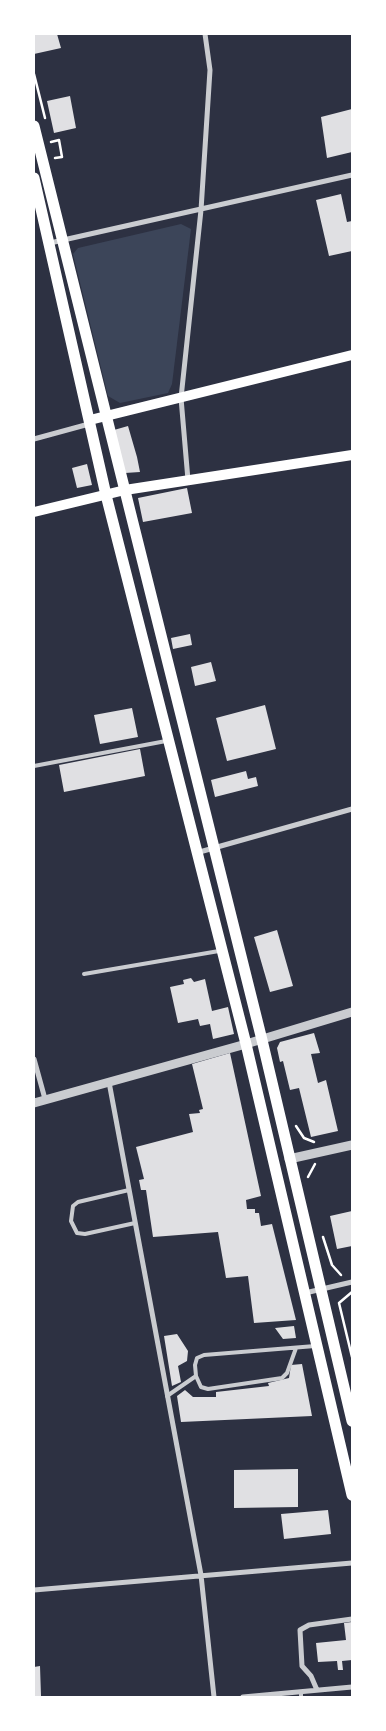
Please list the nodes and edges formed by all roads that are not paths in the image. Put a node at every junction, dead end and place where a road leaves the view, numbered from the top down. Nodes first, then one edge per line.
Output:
1 (205, 34) edge
2 (34, 126) edge
3 (352, 175) edge
4 (34, 178) edge
5 (201, 210) junction
6 (56, 242) junction
7 (352, 355) edge
8 (181, 398) junction
9 (107, 418) junction
10 (91, 422) junction
11 (34, 439) edge
12 (352, 455) edge
13 (188, 480) junction
14 (125, 490) junction
15 (106, 495) junction
16 (34, 512) edge
17 (170, 741) junction
18 (34, 766) edge
19 (352, 809) edge
20 (213, 848) junction
21 (196, 853) junction
22 (222, 951) junction
23 (84, 974) dead end
24 (352, 1012) edge
25 (262, 1040) junction
26 (246, 1044) junction
27 (34, 1059) edge
28 (109, 1082) junction
29 (45, 1099) junction
30 (34, 1103) edge
31 (352, 1144) edge
32 (289, 1160) junction
33 (129, 1190) junction
34 (135, 1223) junction
35 (352, 1282) edge
36 (321, 1290) junction
37 (305, 1293) junction
38 (317, 1346) junction
39 (296, 1348) junction
40 (196, 1376) junction
41 (167, 1396) junction
42 (352, 1421) edge
43 (352, 1495) edge
44 (352, 1563) edge
45 (201, 1575) junction
46 (34, 1590) edge
47 (352, 1619) edge
48 (352, 1687) edge
49 (317, 1690) junction
50 (301, 1695) edge
51 (214, 1697) edge
52 (243, 1697) edge

1 - 5 street
2 - 6 highway
3 - 5 street
4 - 6 highway
5 - 6 street
5 - 8 street
6 - 9 highway
6 - 10 highway
7 - 8 main road
8 - 9 main road
8 - 13 street
9 - 10 main road
9 - 14 highway
10 - 11 street
10 - 15 highway
12 - 13 main road
13 - 14 main road
14 - 15 main road
14 - 20 highway
15 - 16 main road
15 - 17 highway
17 - 18 lane
17 - 21 highway
19 - 20 street
20 - 21 street
20 - 25 highway
21 - 22 highway
22 - 23 lane
22 - 26 highway
24 - 25 street
25 - 26 street
25 - 32 highway
26 - 28 street
26 - 37 highway
27 - 29 street
28 - 29 street
28 - 33 street
29 - 30 street
31 - 32 street
32 - 36 highway
33 - 34 street
33 - 34 lane
34 - 41 street
35 - 36 street
36 - 37 street
36 - 42 highway
37 - 38 highway
38 - 39 lane
38 - 43 highway
39 - 40 lane
39 - 40 lane
40 - 41 lane
41 - 45 street
44 - 45 street
45 - 46 street
45 - 51 street
47 - 49 street
48 - 49 street
49 - 50 street
50 - 52 street

